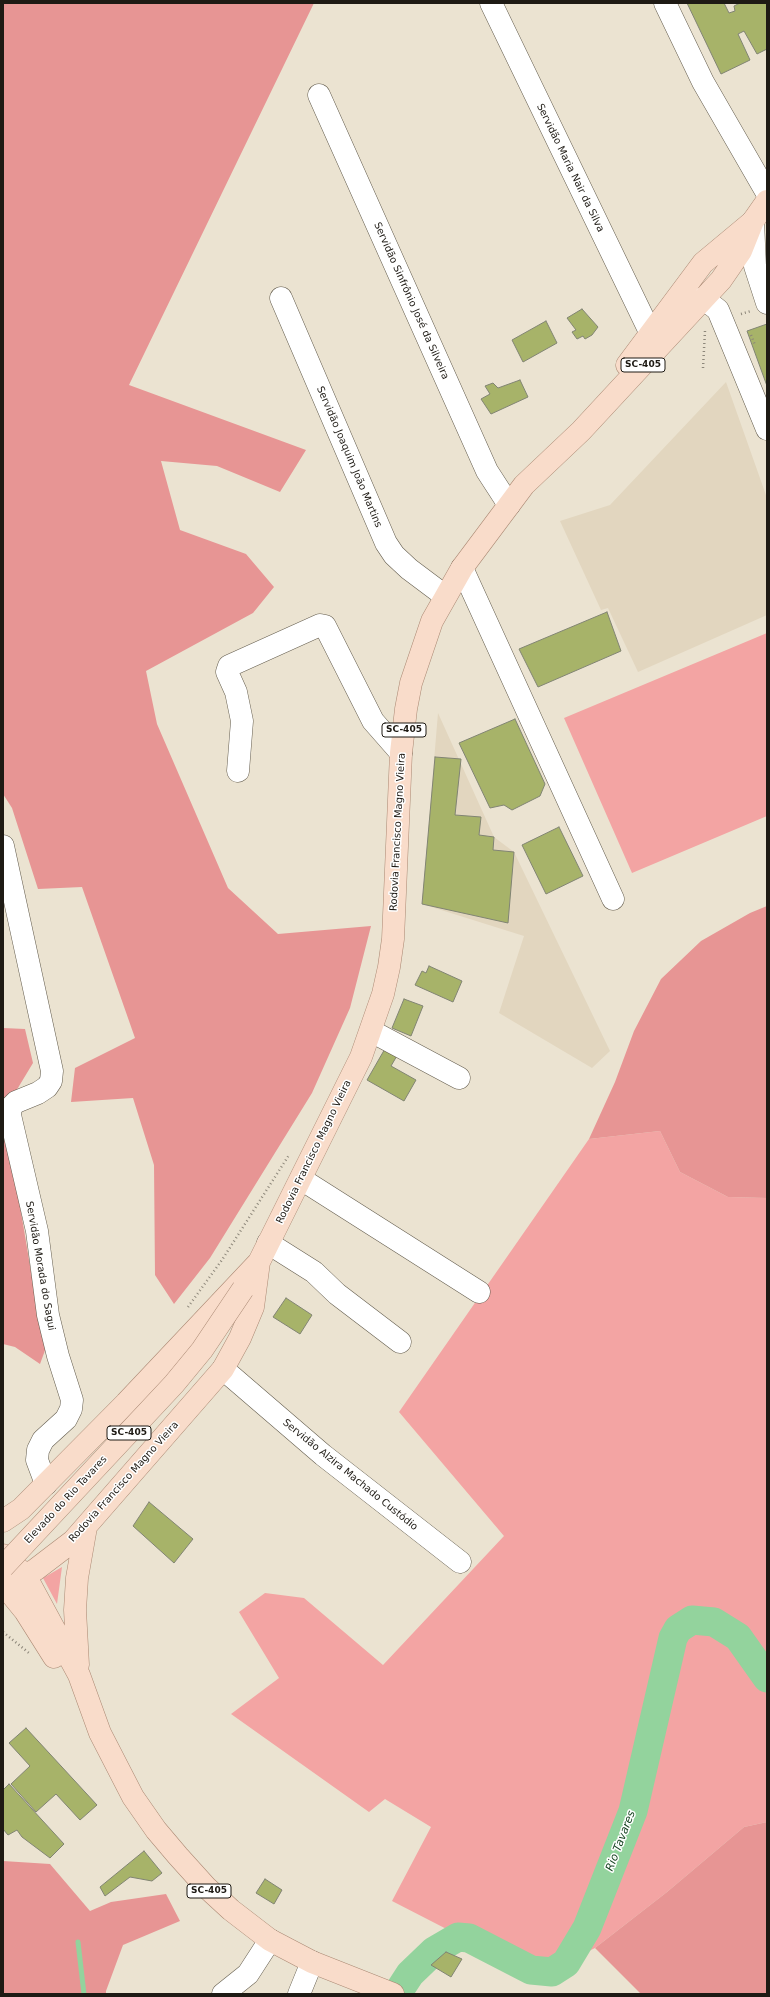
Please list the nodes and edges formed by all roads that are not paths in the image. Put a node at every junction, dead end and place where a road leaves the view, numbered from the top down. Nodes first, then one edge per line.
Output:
1 (491, 3) edge
2 (665, 3) edge
3 (319, 95) dead end
4 (767, 193) edge
5 (767, 201) edge
6 (753, 221) junction
7 (281, 298) dead end
8 (674, 301) junction
9 (711, 305) junction
10 (760, 307) edge
11 (650, 332) junction
12 (767, 429) edge
13 (581, 431) junction
14 (509, 505) junction
15 (462, 568) junction
16 (445, 596) junction
17 (401, 753) junction
18 (238, 771) dead end
19 (3, 846) edge
20 (613, 899) dead end
21 (371, 1031) junction
22 (459, 1078) dead end
23 (301, 1179) junction
24 (263, 1252) junction
25 (479, 1292) dead end
26 (400, 1342) dead end
27 (224, 1369) junction
28 (46, 1484) junction
29 (3, 1521) edge
30 (86, 1528) junction
31 (3, 1555) edge
32 (460, 1562) dead end
33 (3, 1567) edge
34 (25, 1575) junction
35 (3, 1578) edge
36 (3, 1584) edge
37 (79, 1675) junction
38 (100, 1733) junction
39 (270, 1940) junction
40 (312, 1962) junction
41 (384, 1990) edge
42 (223, 1994) edge
43 (298, 1994) edge

1 - 11 street, Servidão Maria Nair da Silva
2 - 4 street
3 - 14 street, Servidão Sinfrônio José da Silveira
5 - 6 main road, Rodovia Francisco Magno Vieira / SC-405
6 - 8 main road, Rodovia Francisco Magno Vieira / SC-405
6 - 9 main road, Rodovia Francisco Magno Vieira / SC-405
6 - 10 street
7 - 16 street, Servidão Joaquim João Martins
8 - 9 street
8 - 11 main road, Rodovia Francisco Magno Vieira / SC-405
9 - 12 street
9 - 13 main road, Rodovia Francisco Magno Vieira / SC-405
11 - 13 main road, Rodovia Francisco Magno Vieira / SC-405
13 - 14 main road, Rodovia Francisco Magno Vieira / SC-405
14 - 15 main road, Rodovia Francisco Magno Vieira / SC-405
15 - 16 main road, Rodovia Francisco Magno Vieira / SC-405
15 - 20 street
16 - 17 main road, Rodovia Francisco Magno Vieira / SC-405
17 - 18 street
17 - 21 main road, Rodovia Francisco Magno Vieira / SC-405
19 - 28 street, Servidão Morada do Sagui
21 - 22 street
21 - 23 main road, Rodovia Francisco Magno Vieira / SC-405
23 - 24 main road, Rodovia Francisco Magno Vieira / SC-405
23 - 25 street
24 - 26 street
24 - 27 main road, Rodovia Francisco Magno Vieira / SC-405
24 - 28 main road, Rodovia Francisco Magno Vieira
24 - 33 main road, Elevado do Rio Tavares / SC-405, bridge
27 - 30 main road, Rodovia Francisco Magno Vieira / SC-405
27 - 32 street, Servidão Alzira Machado Custódio
28 - 29 main road, Rodovia Francisco Magno Vieira
30 - 34 main road, Rodovia Francisco Magno Vieira / SC-405
30 - 37 main road
31 - 34 main road
34 - 35 main road
34 - 37 main road, SC-405
36 - 38 main road, SC-405
37 - 38 main road, SC-405
38 - 39 main road, SC-405
39 - 40 main road, SC-405
39 - 42 street
40 - 41 main road, SC-405
40 - 43 street

